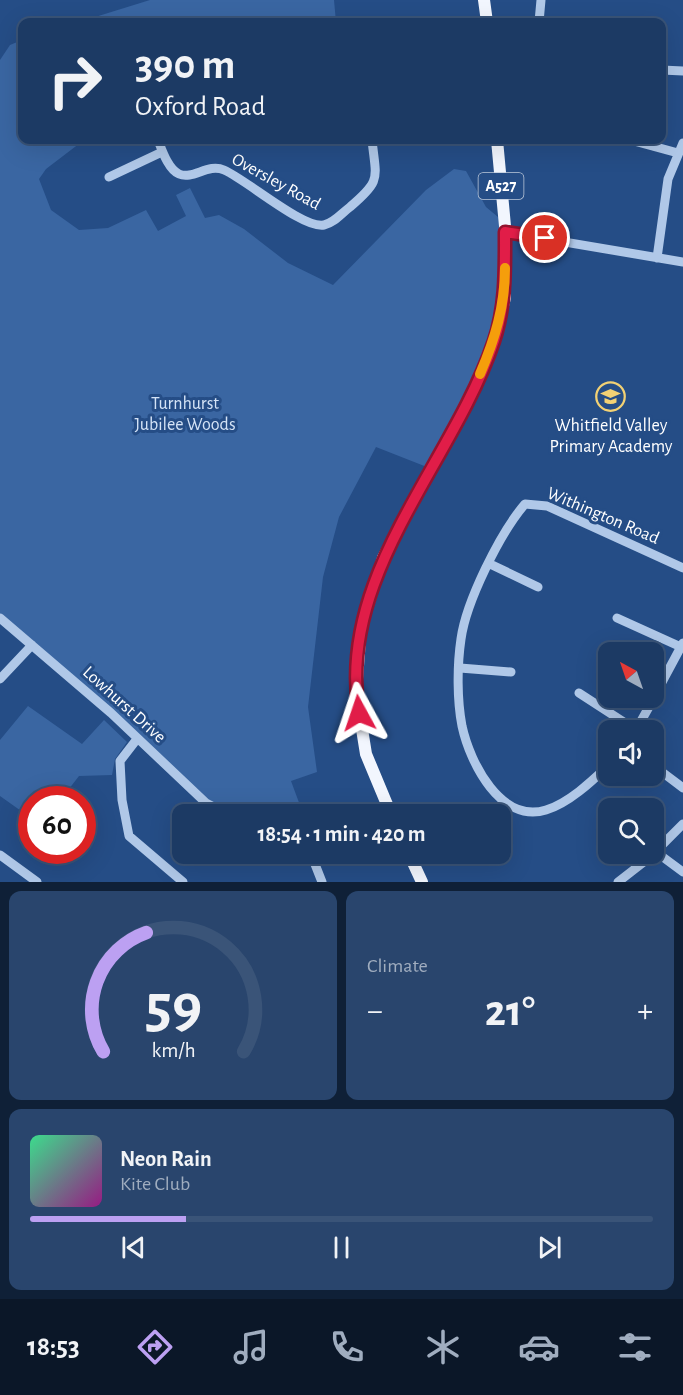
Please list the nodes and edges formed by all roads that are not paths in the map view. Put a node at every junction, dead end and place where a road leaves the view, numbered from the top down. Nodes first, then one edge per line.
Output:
1 (484, 0) edge
2 (541, 0) edge
3 (486, 18) edge
4 (539, 18) edge
5 (666, 70) edge
6 (683, 71) edge
7 (683, 142) edge
8 (159, 144) edge
9 (372, 144) edge
10 (497, 144) edge
11 (645, 144) edge
12 (162, 152) junction
13 (678, 153) junction
14 (109, 177) dead end
15 (505, 232) junction
16 (657, 258) junction
17 (683, 262) edge
18 (490, 564) junction
19 (683, 568) edge
20 (538, 587) dead end
21 (0, 618) edge
22 (617, 618) dead end
23 (32, 645) junction
24 (682, 645) edge
25 (460, 668) junction
26 (511, 672) dead end
27 (664, 678) edge
28 (0, 680) edge
29 (579, 693) dead end
30 (621, 720) edge
31 (138, 739) junction
32 (598, 774) edge
33 (664, 774) edge
34 (683, 788) edge
35 (208, 804) edge
36 (388, 804) edge
37 (683, 824) edge
38 (664, 844) edge
39 (0, 855) edge
40 (664, 859) edge
41 (315, 864) edge
42 (414, 864) edge
43 (641, 864) edge
44 (683, 872) edge
45 (180, 881) edge
46 (37, 882) edge
47 (322, 882) edge
48 (422, 882) edge
49 (618, 882) edge

1 - 3 main road
2 - 4 street
5 - 6 street
7 - 13 street
8 - 12 street, Oversley Road
9 - 12 street, Oversley Road
10 - 15 main road, A527
11 - 13 street
12 - 14 street
13 - 16 street
15 - 16 street
15 - 36 main road, A527
16 - 17 street
18 - 19 street, Withington Road
18 - 20 street
18 - 25 street, Withington Road
21 - 23 street, Lowhurst Drive
22 - 24 street
23 - 28 street
23 - 31 street, Lowhurst Drive
24 - 27 street
25 - 26 street
25 - 32 street, Withington Road
29 - 30 street
31 - 35 street, Lowhurst Drive
31 - 45 street
33 - 34 street
37 - 38 street
39 - 46 street
40 - 44 street
41 - 47 street
42 - 48 main road
43 - 49 street

